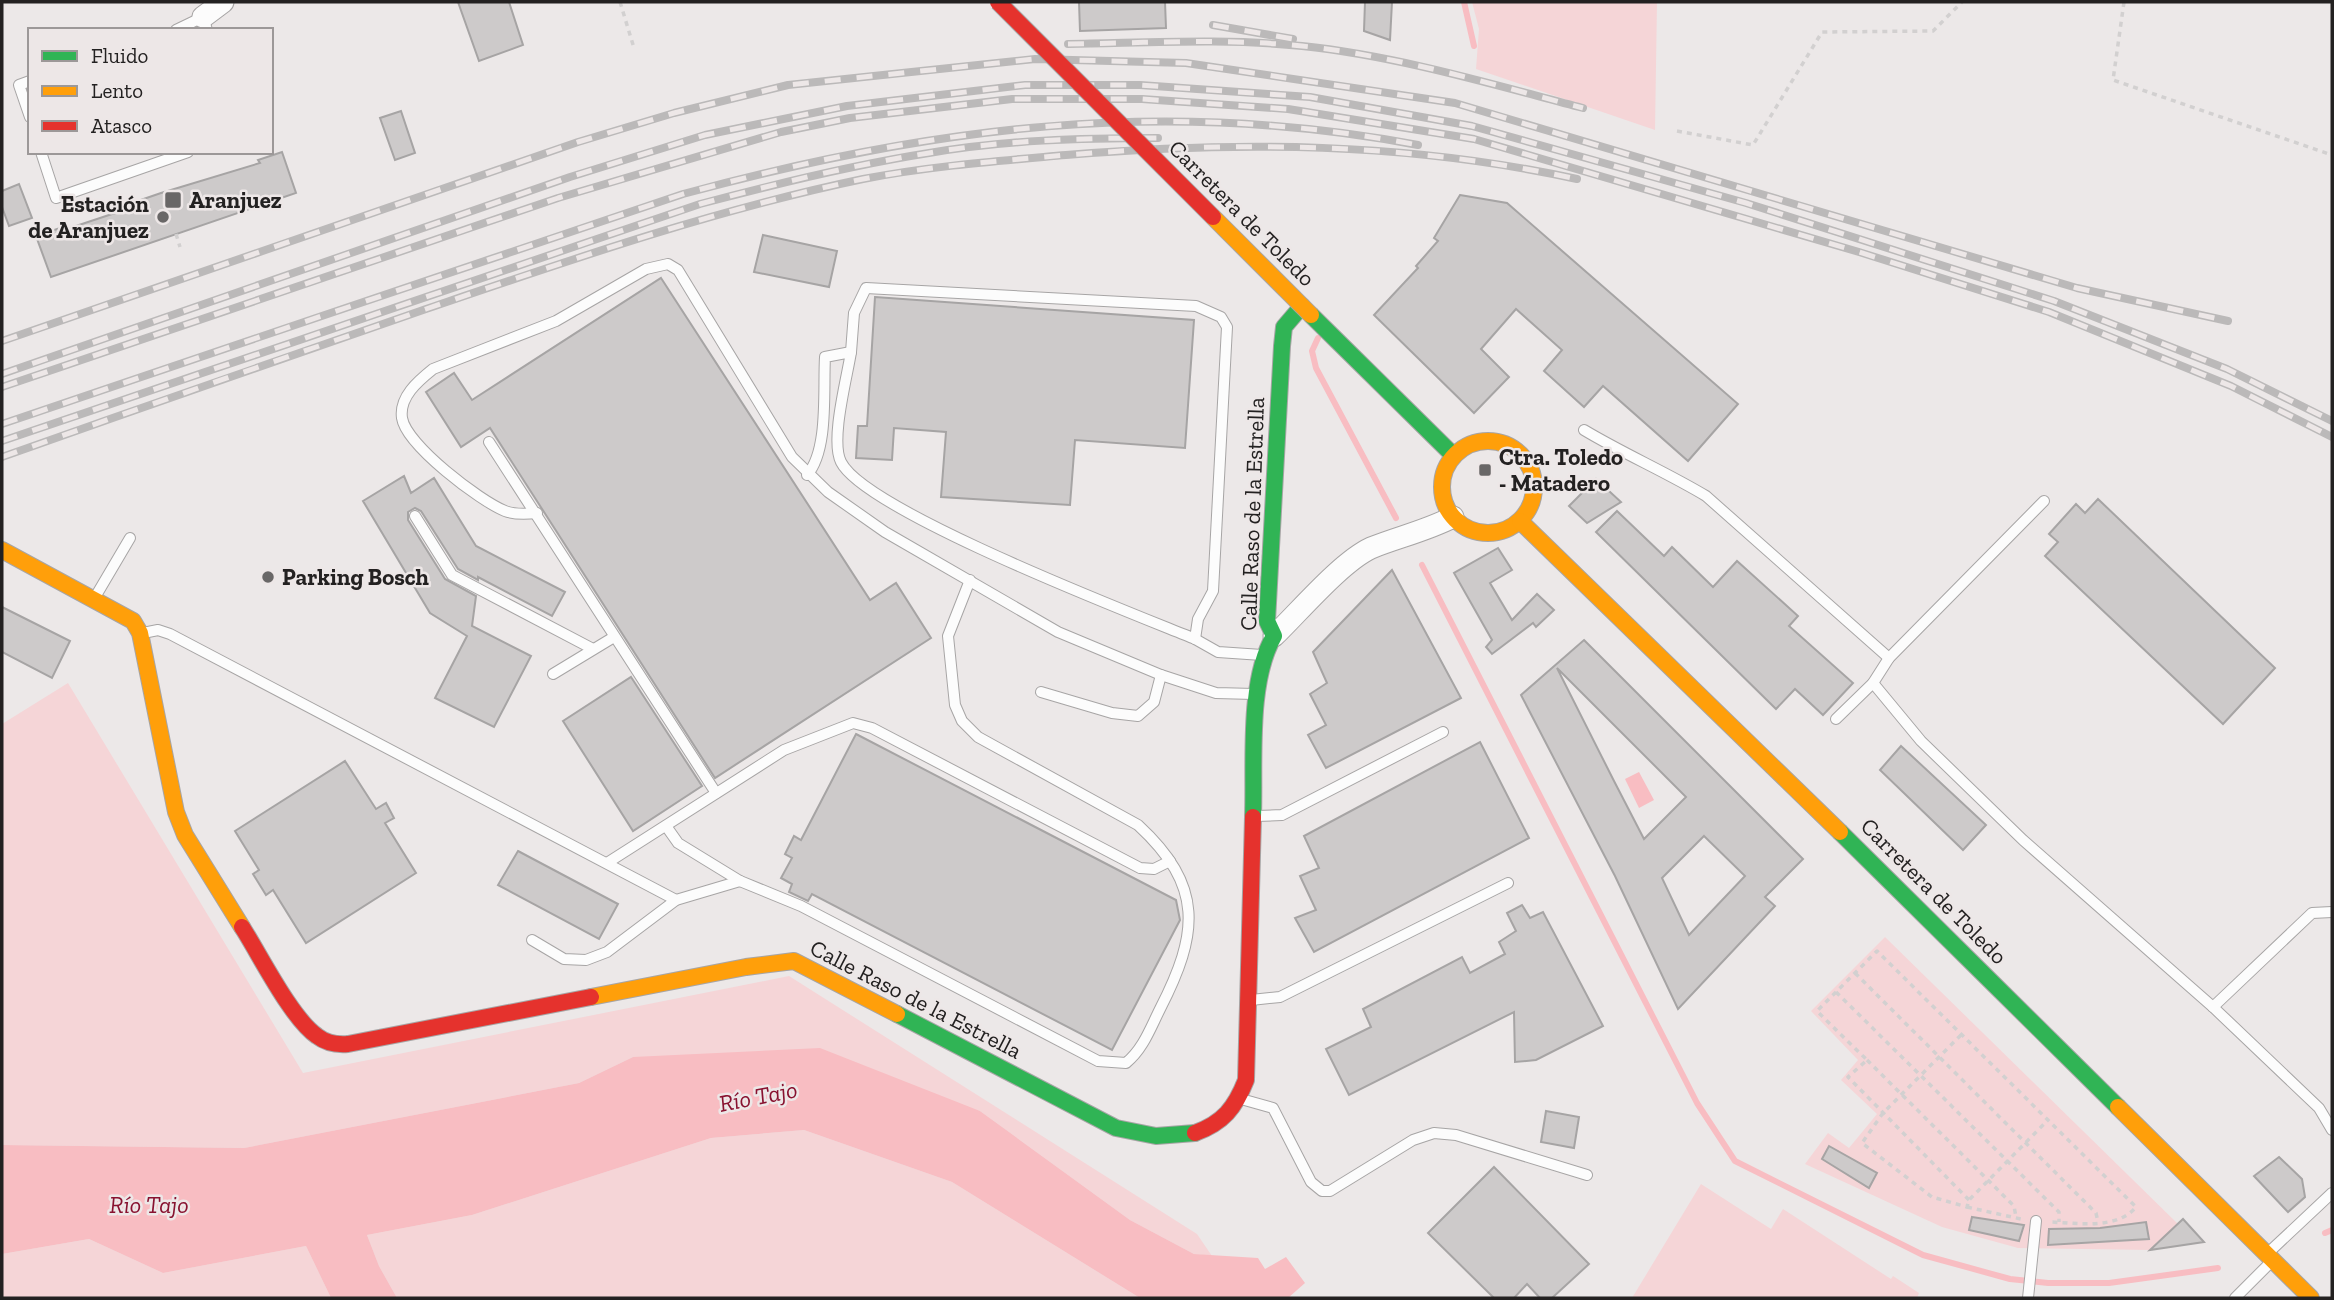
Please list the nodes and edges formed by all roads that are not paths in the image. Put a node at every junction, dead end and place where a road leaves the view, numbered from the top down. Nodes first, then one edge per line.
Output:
1 (223, 2) edge
2 (998, 2) edge
3 (205, 23) edge
4 (184, 28) edge
5 (24, 83) edge
6 (28, 106) edge
7 (42, 154) edge
8 (182, 154) edge
9 (1307, 310) junction
10 (850, 352) junction
11 (1584, 430) dead end
12 (489, 442) dead end
13 (1454, 456) junction
14 (807, 475) junction
15 (2044, 501) dead end
16 (537, 513) junction
17 (415, 516) dead end
18 (1453, 517) junction
19 (1520, 521) junction
20 (130, 538) dead end
21 (2, 550) edge
22 (970, 580) junction
23 (93, 600) junction
24 (140, 633) junction
25 (1274, 636) junction
26 (614, 637) junction
27 (1195, 639) junction
28 (593, 649) junction
29 (1264, 655) junction
30 (1889, 658) junction
31 (553, 674) dead end
32 (1161, 675) junction
33 (1873, 683) junction
34 (1041, 692) dead end
35 (1257, 694) junction
36 (1836, 719) dead end
37 (1443, 732) dead end
38 (716, 793) junction
39 (1252, 816) junction
40 (666, 826) junction
41 (1170, 861) junction
42 (607, 863) junction
43 (740, 881) junction
44 (1508, 883) dead end
45 (676, 900) junction
46 (2332, 912) edge
47 (532, 940) dead end
48 (1246, 1000) junction
49 (2213, 1007) junction
50 (1241, 1099) junction
51 (2332, 1130) edge
52 (1587, 1175) dead end
53 (2332, 1194) edge
54 (2036, 1221) road end
55 (2271, 1256) junction
56 (2028, 1295) edge
57 (2235, 1298) edge
58 (2311, 1298) edge

1 - 3 street
2 - 9 street, Carretera de Toledo, bridge
3 - 4 lane
5 - 6 lane
7 - 8 lane
9 - 13 street, Carretera de Toledo
9 - 25 street, Calle Raso de la Estrella
10 - 14 lane
10 - 27 lane
10 - 27 lane
11 - 30 lane
12 - 16 lane
13 - 18 street
13 - 19 street
14 - 16 lane
14 - 22 lane
15 - 30 lane
16 - 26 lane
17 - 28 lane
18 - 19 street
18 - 25 street
19 - 55 street, Carretera de Toledo
20 - 23 lane
21 - 23 street
22 - 32 lane
22 - 41 lane
23 - 24 street
24 - 42 lane
24 - 50 street, Calle Raso de la Estrella
25 - 29 street, Calle Raso de la Estrella
26 - 28 lane
26 - 38 lane
27 - 29 lane
28 - 31 lane
29 - 35 street, Calle Raso de la Estrella
30 - 33 lane
32 - 34 lane
32 - 35 lane
33 - 36 lane
33 - 49 lane
35 - 39 street, Calle Raso de la Estrella
37 - 39 lane
38 - 40 lane
38 - 41 lane
39 - 48 street, Calle Raso de la Estrella
40 - 42 lane
40 - 43 lane
41 - 43 lane
42 - 45 lane
43 - 45 lane
44 - 48 lane
45 - 47 lane
46 - 49 lane
48 - 50 street, Calle Raso de la Estrella
49 - 51 lane
50 - 52 lane
53 - 55 lane
54 - 56 lane
55 - 57 lane
55 - 58 street, Carretera de Toledo

